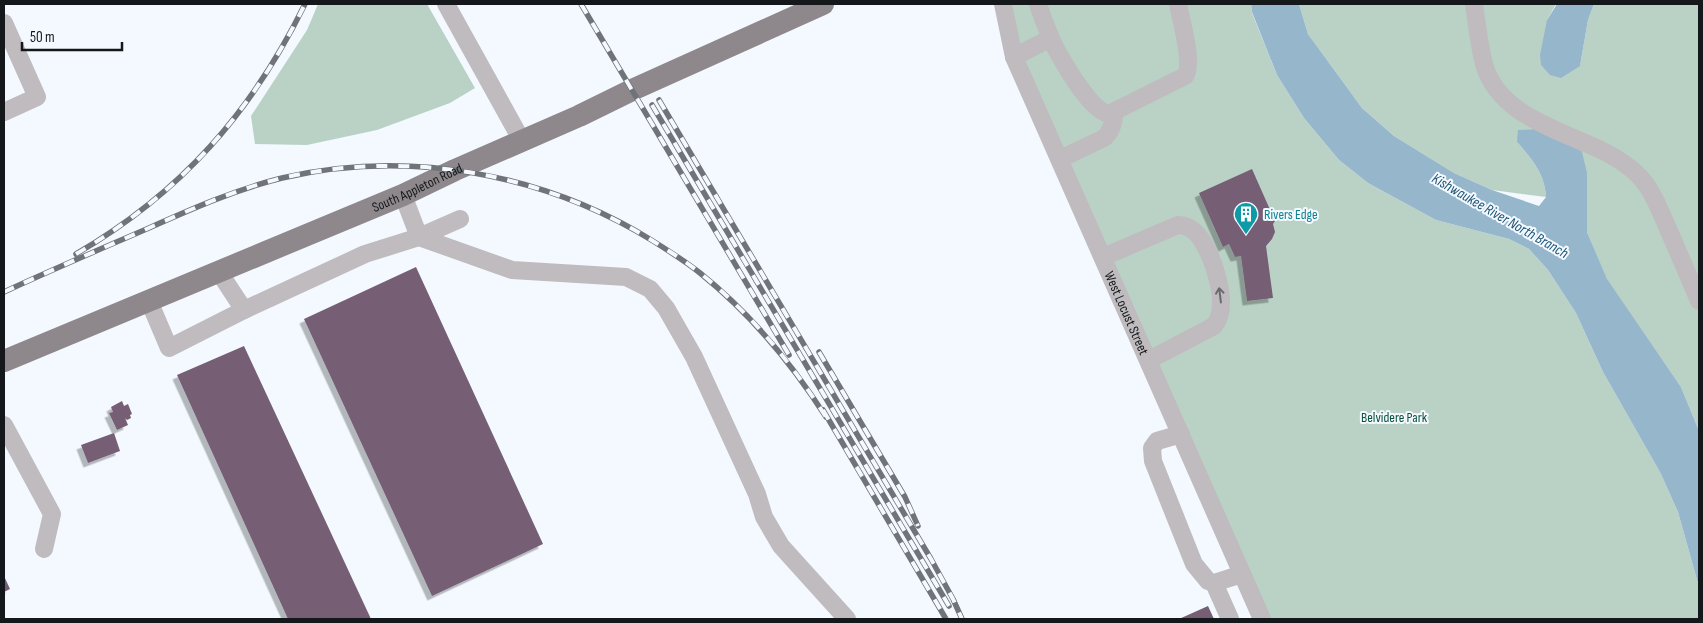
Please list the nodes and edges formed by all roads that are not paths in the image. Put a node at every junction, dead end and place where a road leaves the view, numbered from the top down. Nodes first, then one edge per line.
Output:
1 (446, 4) edge
2 (823, 4) edge
3 (1003, 4) edge
4 (1038, 4) edge
5 (1178, 4) edge
6 (1474, 4) edge
7 (4, 23) edge
8 (1051, 38) junction
9 (1014, 57) junction
10 (4, 112) edge
11 (1114, 112) junction
12 (522, 141) junction
13 (1060, 159) junction
14 (403, 196) junction
15 (460, 218) dead end
16 (419, 238) junction
17 (1103, 257) junction
18 (219, 272) junction
19 (148, 301) junction
20 (1699, 301) edge
21 (244, 310) junction
22 (1149, 360) junction
23 (4, 361) edge
24 (4, 426) edge
25 (1181, 434) junction
26 (44, 549) dead end
27 (1242, 574) junction
28 (1214, 583) junction
29 (847, 619) edge
30 (1230, 619) edge
31 (1262, 619) edge

1 - 12 street
2 - 12 main road, South Appleton Road
3 - 9 street, West Locust Street
4 - 8 street
5 - 11 street
6 - 20 street
7 - 10 street
8 - 9 street
8 - 11 street
9 - 13 street, West Locust Street
11 - 13 street
12 - 14 main road, South Appleton Road
13 - 17 street, West Locust Street
14 - 16 street
14 - 18 main road, South Appleton Road
15 - 16 street
16 - 21 street
16 - 29 street
17 - 22 street, West Locust Street
22 -> 17 street
18 - 19 main road, South Appleton Road
18 - 21 street
19 - 21 street
19 - 23 main road, South Appleton Road
22 - 25 street, West Locust Street
24 - 26 street
25 - 27 street, West Locust Street
25 - 28 street
27 - 28 street
27 - 31 street, West Locust Street
28 - 30 street

